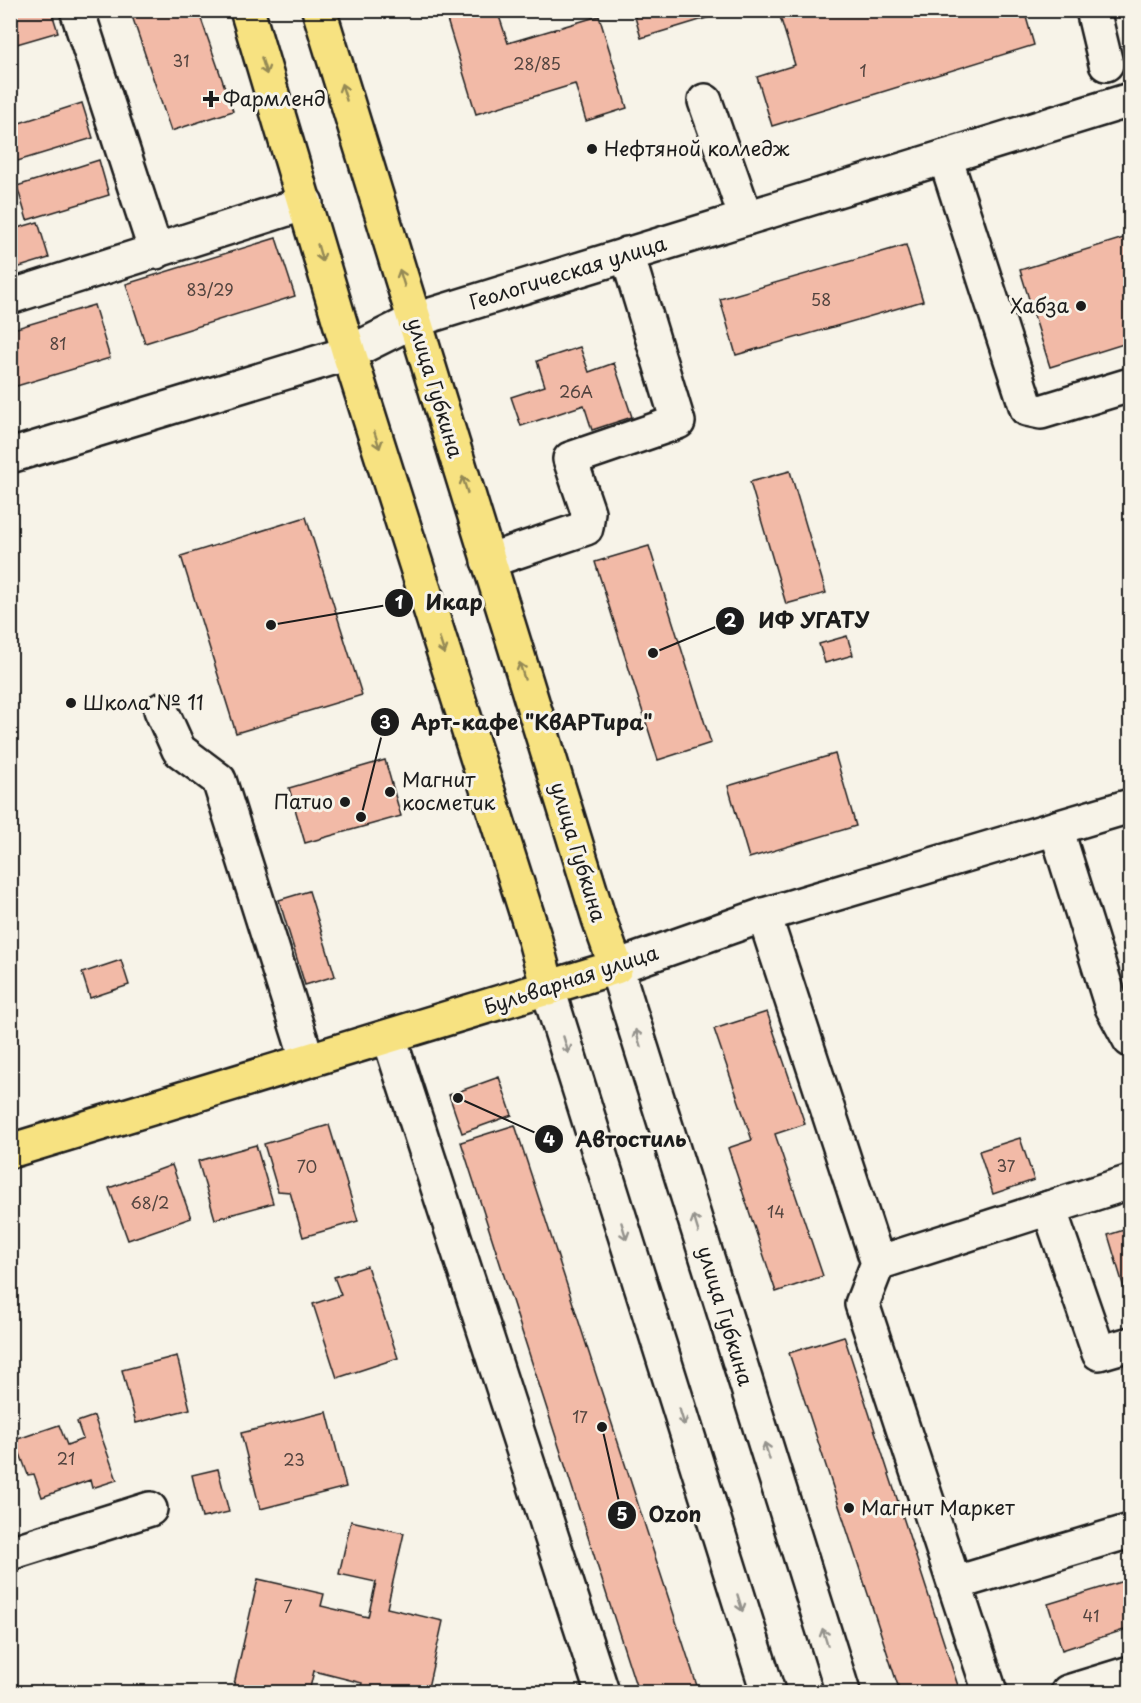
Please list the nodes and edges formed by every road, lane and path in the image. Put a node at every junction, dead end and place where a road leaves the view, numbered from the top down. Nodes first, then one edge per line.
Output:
1 (77, 10) edge
2 (247, 10) edge
3 (319, 10) edge
4 (1093, 10) edge
5 (1106, 64) dead end
6 (1131, 100) edge
7 (705, 101) dead end
8 (945, 157) junction
9 (306, 203) junction
10 (746, 218) junction
11 (156, 252) junction
12 (627, 255) junction
13 (10, 297) edge
14 (415, 320) junction
15 (349, 353) junction
16 (1131, 385) edge
17 (10, 456) edge
18 (488, 561) junction
19 (160, 710) dead end
20 (1131, 806) edge
21 (1056, 828) junction
22 (764, 915) junction
23 (616, 967) junction
24 (548, 989) junction
25 (389, 1037) junction
26 (1131, 1040) edge
27 (308, 1059) junction
28 (10, 1151) edge
29 (1131, 1182) edge
30 (1049, 1208) junction
31 (878, 1263) junction
32 (1131, 1344) edge
33 (150, 1509) dead end
34 (1131, 1531) edge
35 (10, 1553) edge
36 (956, 1583) junction
37 (1131, 1673) edge
38 (602, 1692) edge
39 (768, 1692) edge
40 (843, 1692) edge
41 (990, 1692) edge
42 (1068, 1692) edge

1 - 11 street
2 -> 9 main road
14 -> 3 main road, улица Губкина
4 - 5 street
6 - 8 street, Геологическая улица
7 - 10 street
8 - 10 street, Геологическая улица
8 - 16 street
9 - 11 street
9 -> 15 main road
10 - 12 street, Геологическая улица
11 - 13 street
12 - 14 street, Геологическая улица
12 - 18 street
14 - 15 street, Геологическая улица
18 -> 14 main road, улица Губкина
15 - 17 street, Геологическая улица
15 -> 24 main road
23 -> 18 main road, улица Губкина
19 - 27 street
20 - 21 street, Бульварная улица
21 - 22 street, Бульварная улица
21 - 26 street
22 - 23 street, Бульварная улица
22 - 31 street
23 - 24 main road, Бульварная улица
40 -> 23 street, улица Губкина
24 - 25 main road, Бульварная улица
24 -> 39 street
25 - 27 main road, Бульварная улица
25 - 38 street
27 - 28 main road, Бульварная улица
29 - 30 street
30 - 31 street
30 - 32 street
31 - 36 street
33 - 35 street
34 - 36 street
36 - 41 street
37 - 42 street

